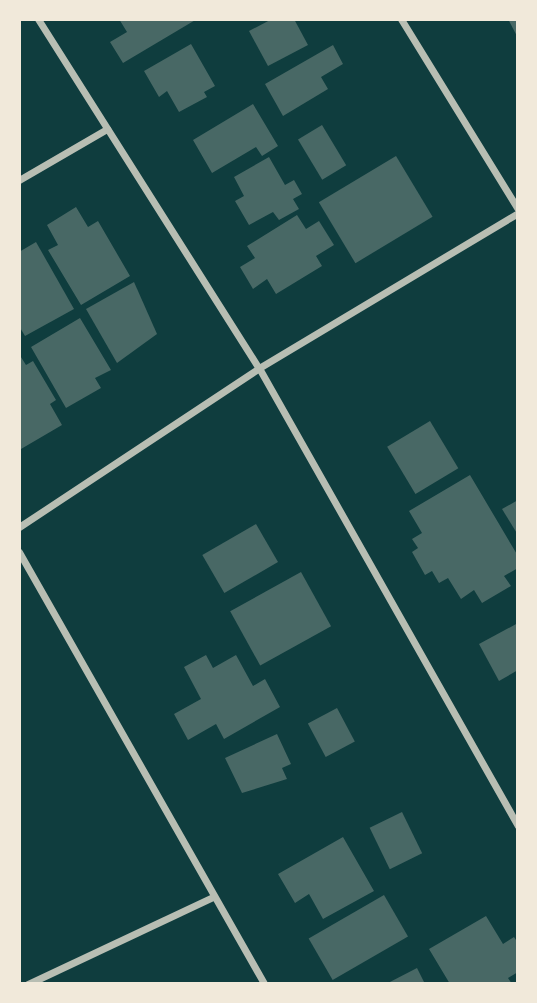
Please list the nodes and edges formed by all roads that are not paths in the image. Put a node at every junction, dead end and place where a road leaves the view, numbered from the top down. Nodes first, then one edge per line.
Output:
1 (38, 19) edge
2 (401, 19) edge
3 (107, 129) junction
4 (19, 180) edge
5 (518, 211) edge
6 (259, 368) junction
7 (19, 527) edge
8 (19, 552) edge
9 (518, 826) edge
10 (214, 897) junction
11 (28, 984) edge
12 (264, 984) edge

1 - 3 street
2 - 5 street
3 - 4 street
3 - 6 street
5 - 6 street
6 - 7 street
6 - 9 street
8 - 10 street
10 - 11 street
10 - 12 street

